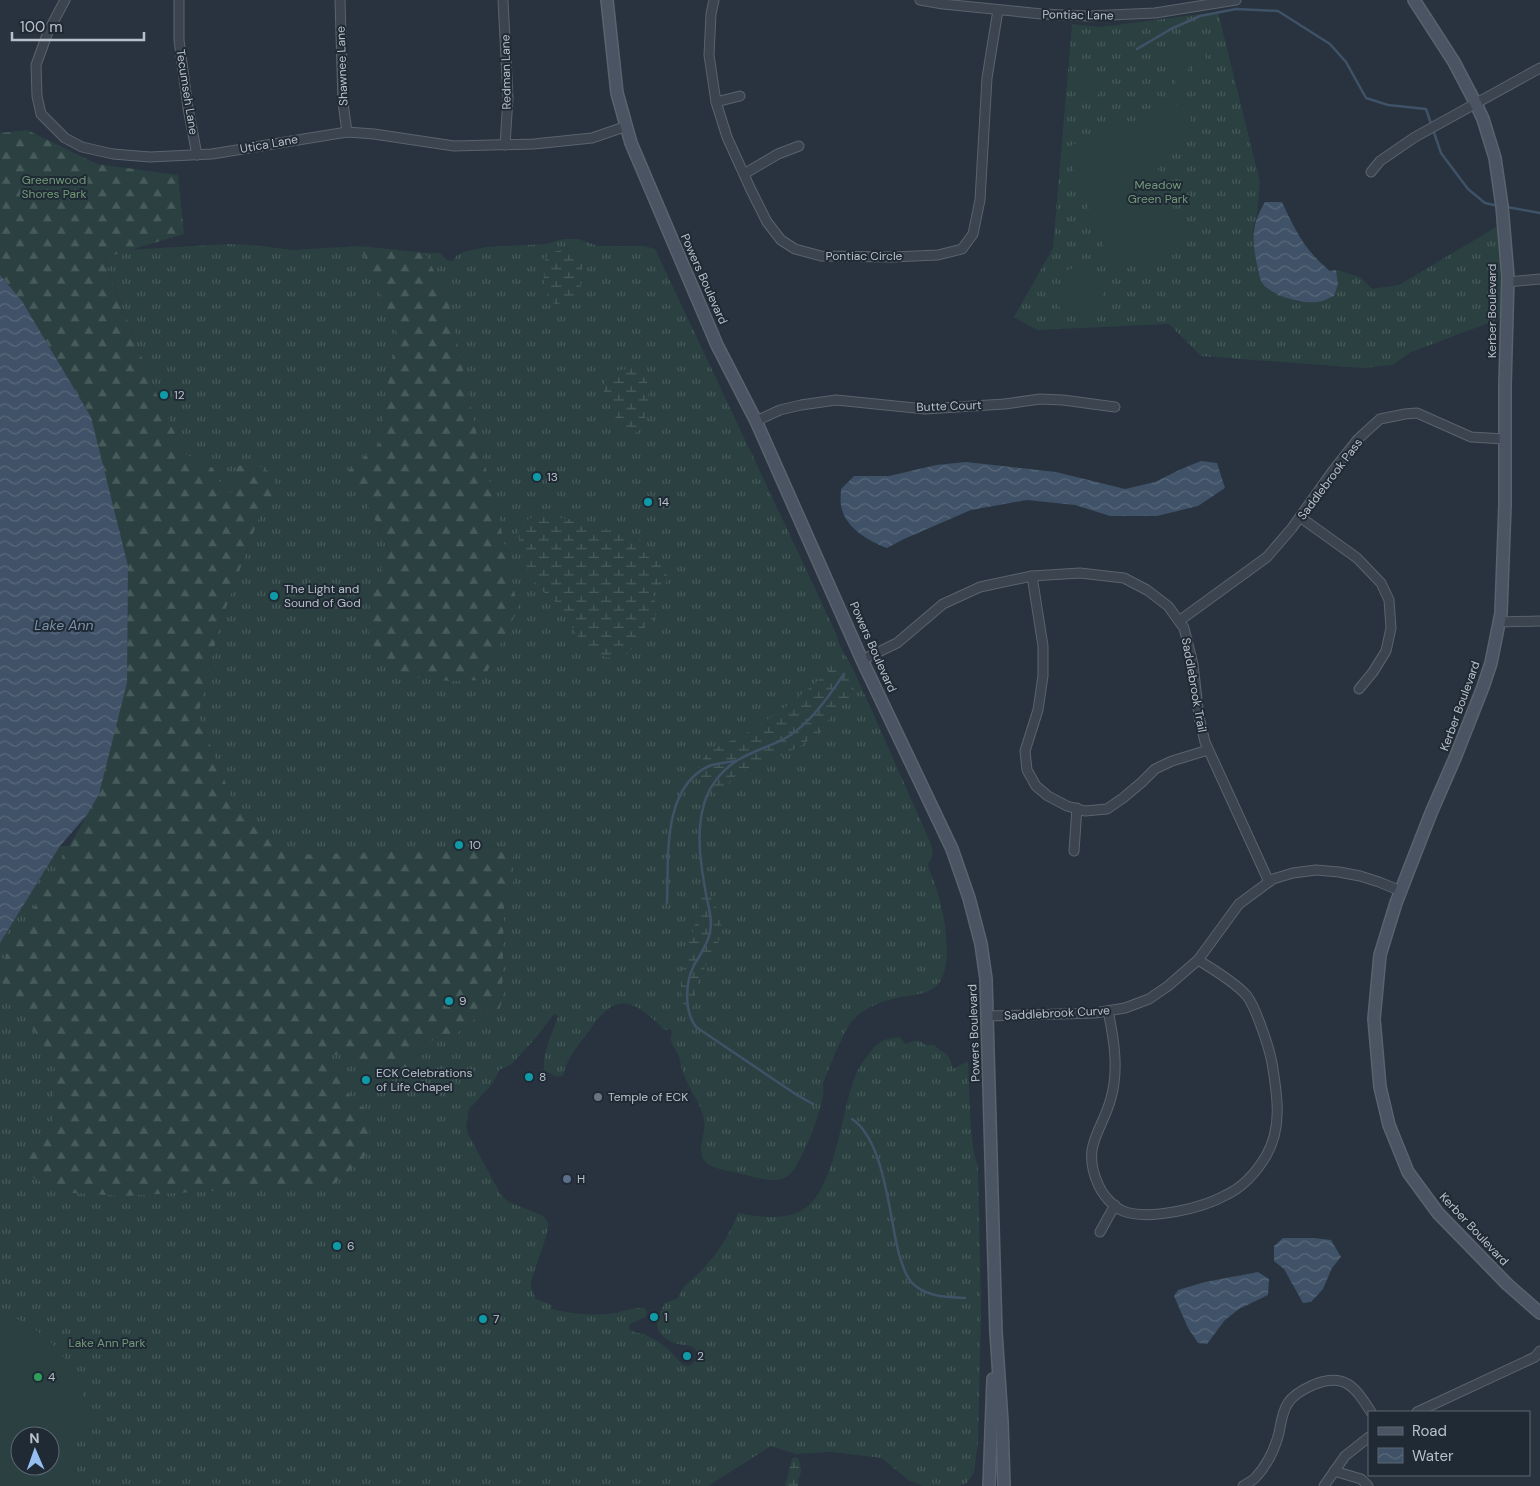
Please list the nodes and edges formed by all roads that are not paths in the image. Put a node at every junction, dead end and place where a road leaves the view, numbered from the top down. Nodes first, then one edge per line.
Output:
1 (65, 0) edge
2 (179, 0) edge
3 (340, 0) edge
4 (503, 0) edge
5 (607, 0) edge
6 (714, 0) edge
7 (920, 0) edge
8 (1236, 0) edge
9 (1414, 0) edge
10 (943, 2) edge
11 (998, 10) junction
12 (1540, 68) edge
13 (740, 96) dead end
14 (716, 102) junction
15 (1476, 104) junction
16 (626, 126) junction
17 (347, 132) junction
18 (505, 145) junction
19 (799, 146) dead end
20 (197, 155) junction
21 (1371, 172) dead end
22 (744, 174) junction
23 (1540, 279) edge
24 (1508, 282) junction
25 (1114, 407) dead end
26 (756, 421) junction
27 (1505, 439) junction
28 (1300, 517) junction
29 (1032, 576) junction
30 (1178, 621) junction
31 (1540, 621) edge
32 (1499, 622) junction
33 (862, 660) junction
34 (1359, 689) dead end
35 (1208, 750) junction
36 (1078, 808) junction
37 (1074, 851) dead end
38 (1269, 882) junction
39 (1400, 891) junction
40 (1198, 960) junction
41 (1108, 1011) junction
42 (987, 1016) junction
43 (1115, 1205) junction
44 (1100, 1232) dead end
45 (1540, 1312) edge
46 (996, 1332) junction
47 (1540, 1351) edge
48 (1370, 1411) edge
49 (1419, 1411) edge
50 (1368, 1438) edge
51 (1334, 1471) junction
52 (990, 1486) edge
53 (1004, 1486) edge
54 (1243, 1486) edge
55 (1324, 1486) edge
56 (1368, 1486) edge

1 - 20 street, Utica Lane
2 - 20 street, Tecumseh Lane
3 - 17 street, Shawnee Lane
4 - 18 street, Redman Lane
5 - 16 main road, Powers Boulevard
6 - 14 street, Pontiac Circle
7 - 10 street, Pontiac Lane
8 - 11 street, Pontiac Lane
9 - 15 main road, Kerber Boulevard
10 - 11 street, Pontiac Lane
11 - 22 street, Pontiac Circle
12 - 15 street
13 - 14 street
14 - 22 street, Pontiac Circle
15 - 21 street
15 - 24 main road, Kerber Boulevard
16 - 18 street, Utica Lane
16 - 26 main road, Powers Boulevard
17 - 18 street, Utica Lane
17 - 20 street, Utica Lane
19 - 22 street
23 - 24 street
24 - 27 main road, Kerber Boulevard
25 - 26 street, Butte Court
26 - 33 main road, Powers Boulevard
27 - 28 street, Saddlebrook Pass
27 - 32 main road, Kerber Boulevard
28 - 30 street, Saddlebrook Pass
28 - 34 street
29 - 30 street, Saddlebrook Trail
29 - 33 street, Saddlebrook Trail
29 - 36 street
30 - 35 street, Saddlebrook Trail
31 - 32 street
32 - 39 main road, Kerber Boulevard
33 - 42 main road, Powers Boulevard
35 - 36 street
35 - 38 street, Saddlebrook Trail
36 - 37 street
38 - 39 street, Saddlebrook Curve
38 - 40 street, Saddlebrook Curve
39 - 45 main road, Kerber Boulevard
40 - 41 street, Saddlebrook Curve
40 - 43 street
41 - 42 street, Saddlebrook Curve
41 - 43 street
42 - 46 main road, Powers Boulevard
43 - 44 street
46 - 52 main road, Powers Boulevard
46 - 53 main road, Powers Boulevard
47 - 49 street
48 - 54 street
50 - 51 street
51 - 55 street
51 - 56 street

